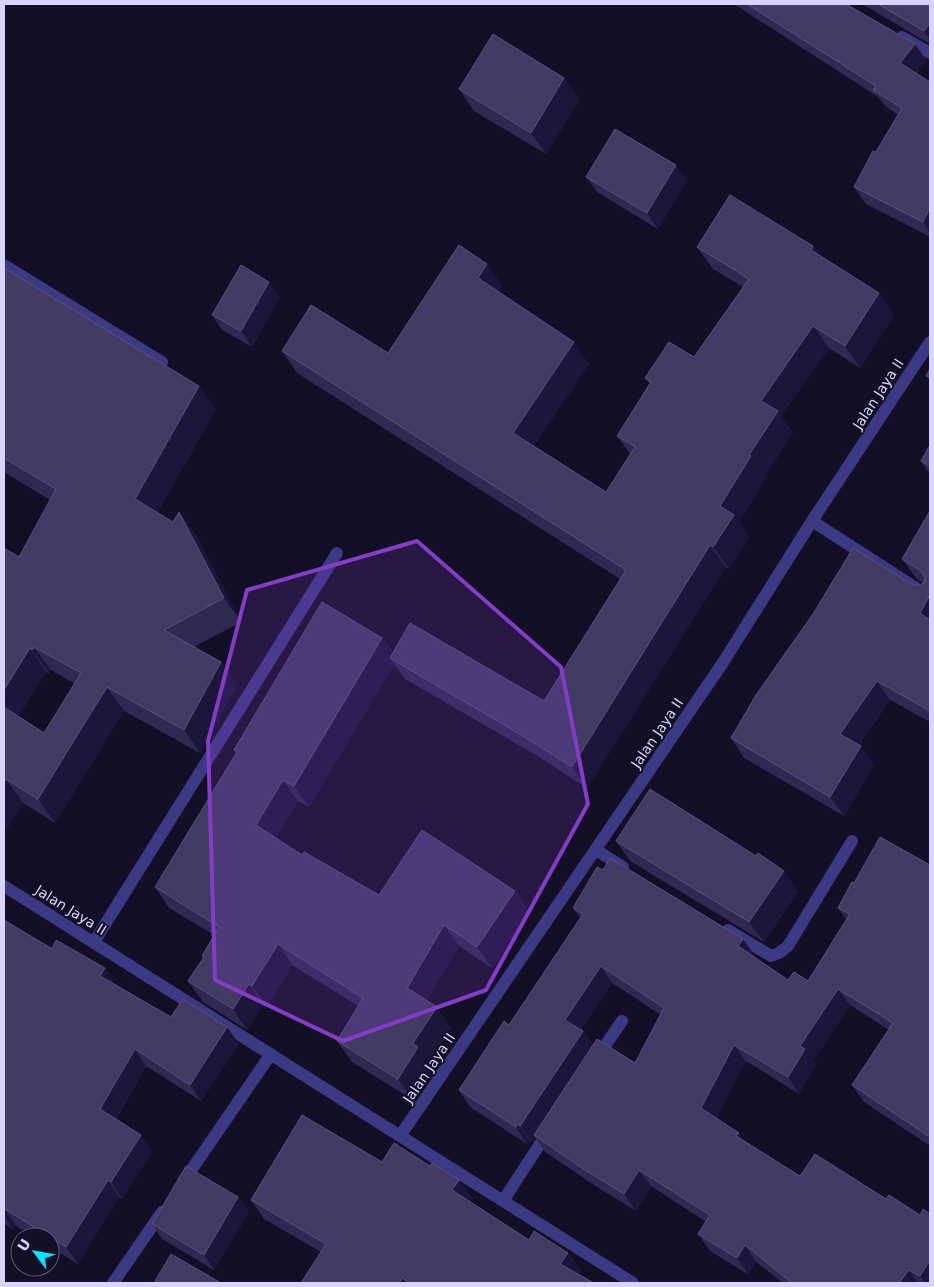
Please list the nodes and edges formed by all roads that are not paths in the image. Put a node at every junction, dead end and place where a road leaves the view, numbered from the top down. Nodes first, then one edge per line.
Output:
1 (888, 29) edge
2 (930, 53) edge
3 (4, 265) edge
4 (930, 342) edge
5 (162, 362) edge
6 (812, 521) junction
7 (337, 553) dead end
8 (930, 597) edge
9 (852, 841) dead end
10 (596, 850) junction
11 (637, 875) edge
12 (4, 886) edge
13 (720, 926) edge
14 (94, 942) junction
15 (622, 1021) dead end
16 (271, 1054) junction
17 (589, 1070) edge
18 (557, 1119) edge
19 (400, 1136) junction
20 (503, 1201) junction
21 (113, 1283) edge
22 (633, 1283) edge

1 - 2 street
3 - 5 street
4 - 6 street, Jalan Jaya II
6 - 8 street
6 - 10 street, Jalan Jaya II
7 - 14 street
9 - 13 street
10 - 11 street
10 - 19 street, Jalan Jaya II
12 - 14 street, Jalan Jaya II
14 - 16 street, Jalan Jaya II
15 - 17 street
16 - 19 street, Jalan Jaya II
16 - 21 street
18 - 20 street
19 - 20 street, Jalan Jaya II
20 - 22 street, Jalan Jaya II

